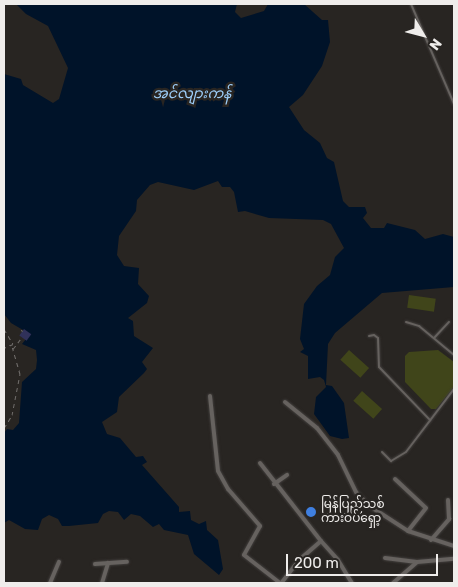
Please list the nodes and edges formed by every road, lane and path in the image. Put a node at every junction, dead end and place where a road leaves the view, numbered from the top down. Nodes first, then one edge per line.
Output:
1 (411, 4) edge
2 (454, 104) edge
3 (406, 322) dead end
4 (450, 322) dead end
5 (4, 329) edge
6 (369, 336) dead end
7 (22, 337) dead end
8 (434, 338) junction
9 (12, 346) junction
10 (4, 348) edge
11 (13, 350) junction
12 (454, 355) edge
13 (454, 389) edge
14 (210, 396) dead end
15 (285, 402) dead end
16 (430, 420) junction
17 (4, 428) edge
18 (382, 452) dead end
19 (260, 463) dead end
20 (287, 475) dead end
21 (395, 479) dead end
22 (274, 484) junction
23 (448, 500) dead end
24 (408, 531) junction
25 (431, 540) junction
26 (320, 541) junction
27 (454, 546) edge
28 (385, 558) dead end
29 (454, 559) edge
30 (59, 562) dead end
31 (127, 562) dead end
32 (417, 562) junction
33 (108, 563) junction
34 (95, 564) dead end
35 (50, 583) edge
36 (102, 583) edge
37 (280, 583) edge
38 (352, 583) edge
39 (393, 583) edge

1 - 2 lane
3 - 8 lane
4 - 8 lane
5 - 9 path
6 - 16 lane
7 - 11 path
8 - 12 lane
9 - 10 path
9 - 11 path
11 - 17 path
13 - 16 lane
14 - 37 street
15 - 24 street
16 - 18 lane
19 - 22 street
20 - 22 street
21 - 24 street
22 - 26 street
23 - 25 street
24 - 25 street
25 - 27 street
26 - 37 street
26 - 38 street
28 - 32 street
29 - 32 street
30 - 35 street
31 - 33 street
32 - 39 street
33 - 34 street
33 - 36 street

